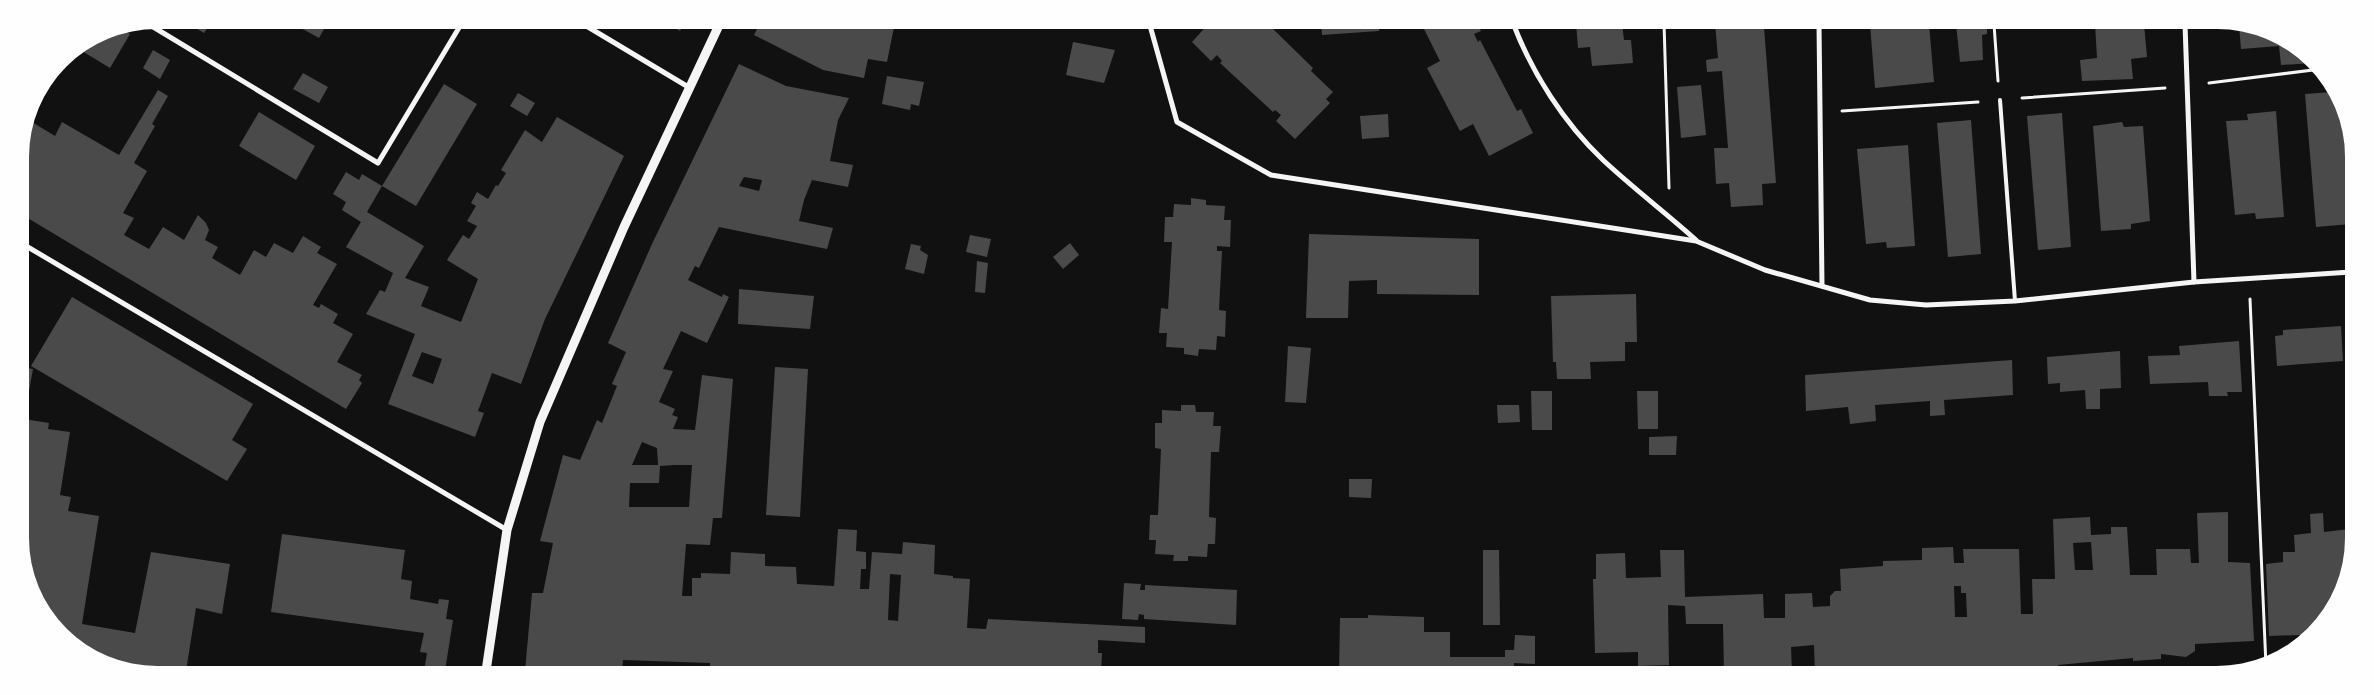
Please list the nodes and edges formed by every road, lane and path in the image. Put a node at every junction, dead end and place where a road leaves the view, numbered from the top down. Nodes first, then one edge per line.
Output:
1 (156, 29) edge
2 (458, 29) edge
3 (591, 29) edge
4 (717, 29) edge
5 (1151, 29) edge
6 (1514, 29) edge
7 (1664, 29) edge
8 (1819, 29) edge
9 (1994, 29) edge
10 (2185, 29) edge
11 (2312, 70) edge
12 (2187, 86) junction
13 (690, 88) junction
14 (2000, 100) junction
15 (1819, 113) junction
16 (1670, 217) junction
17 (1696, 241) junction
18 (29, 247) edge
19 (2345, 272) edge
20 (2249, 279) junction
21 (2194, 282) junction
22 (1822, 286) junction
23 (2015, 301) junction
24 (507, 530) junction
25 (2266, 657) edge
26 (487, 666) edge

1 - 2 street
3 - 13 street
4 - 13 street
5 - 17 street
6 - 16 street
7 - 16 path
8 - 15 street
9 - 14 path
10 - 12 street
11 - 12 path
12 - 14 path
12 - 21 street
13 - 24 street
14 - 15 path
14 - 23 lane
15 - 22 street
16 - 17 street
17 - 22 street
18 - 24 street
19 - 20 street
20 - 21 street
20 - 25 path
21 - 23 street
22 - 23 street
24 - 26 street

